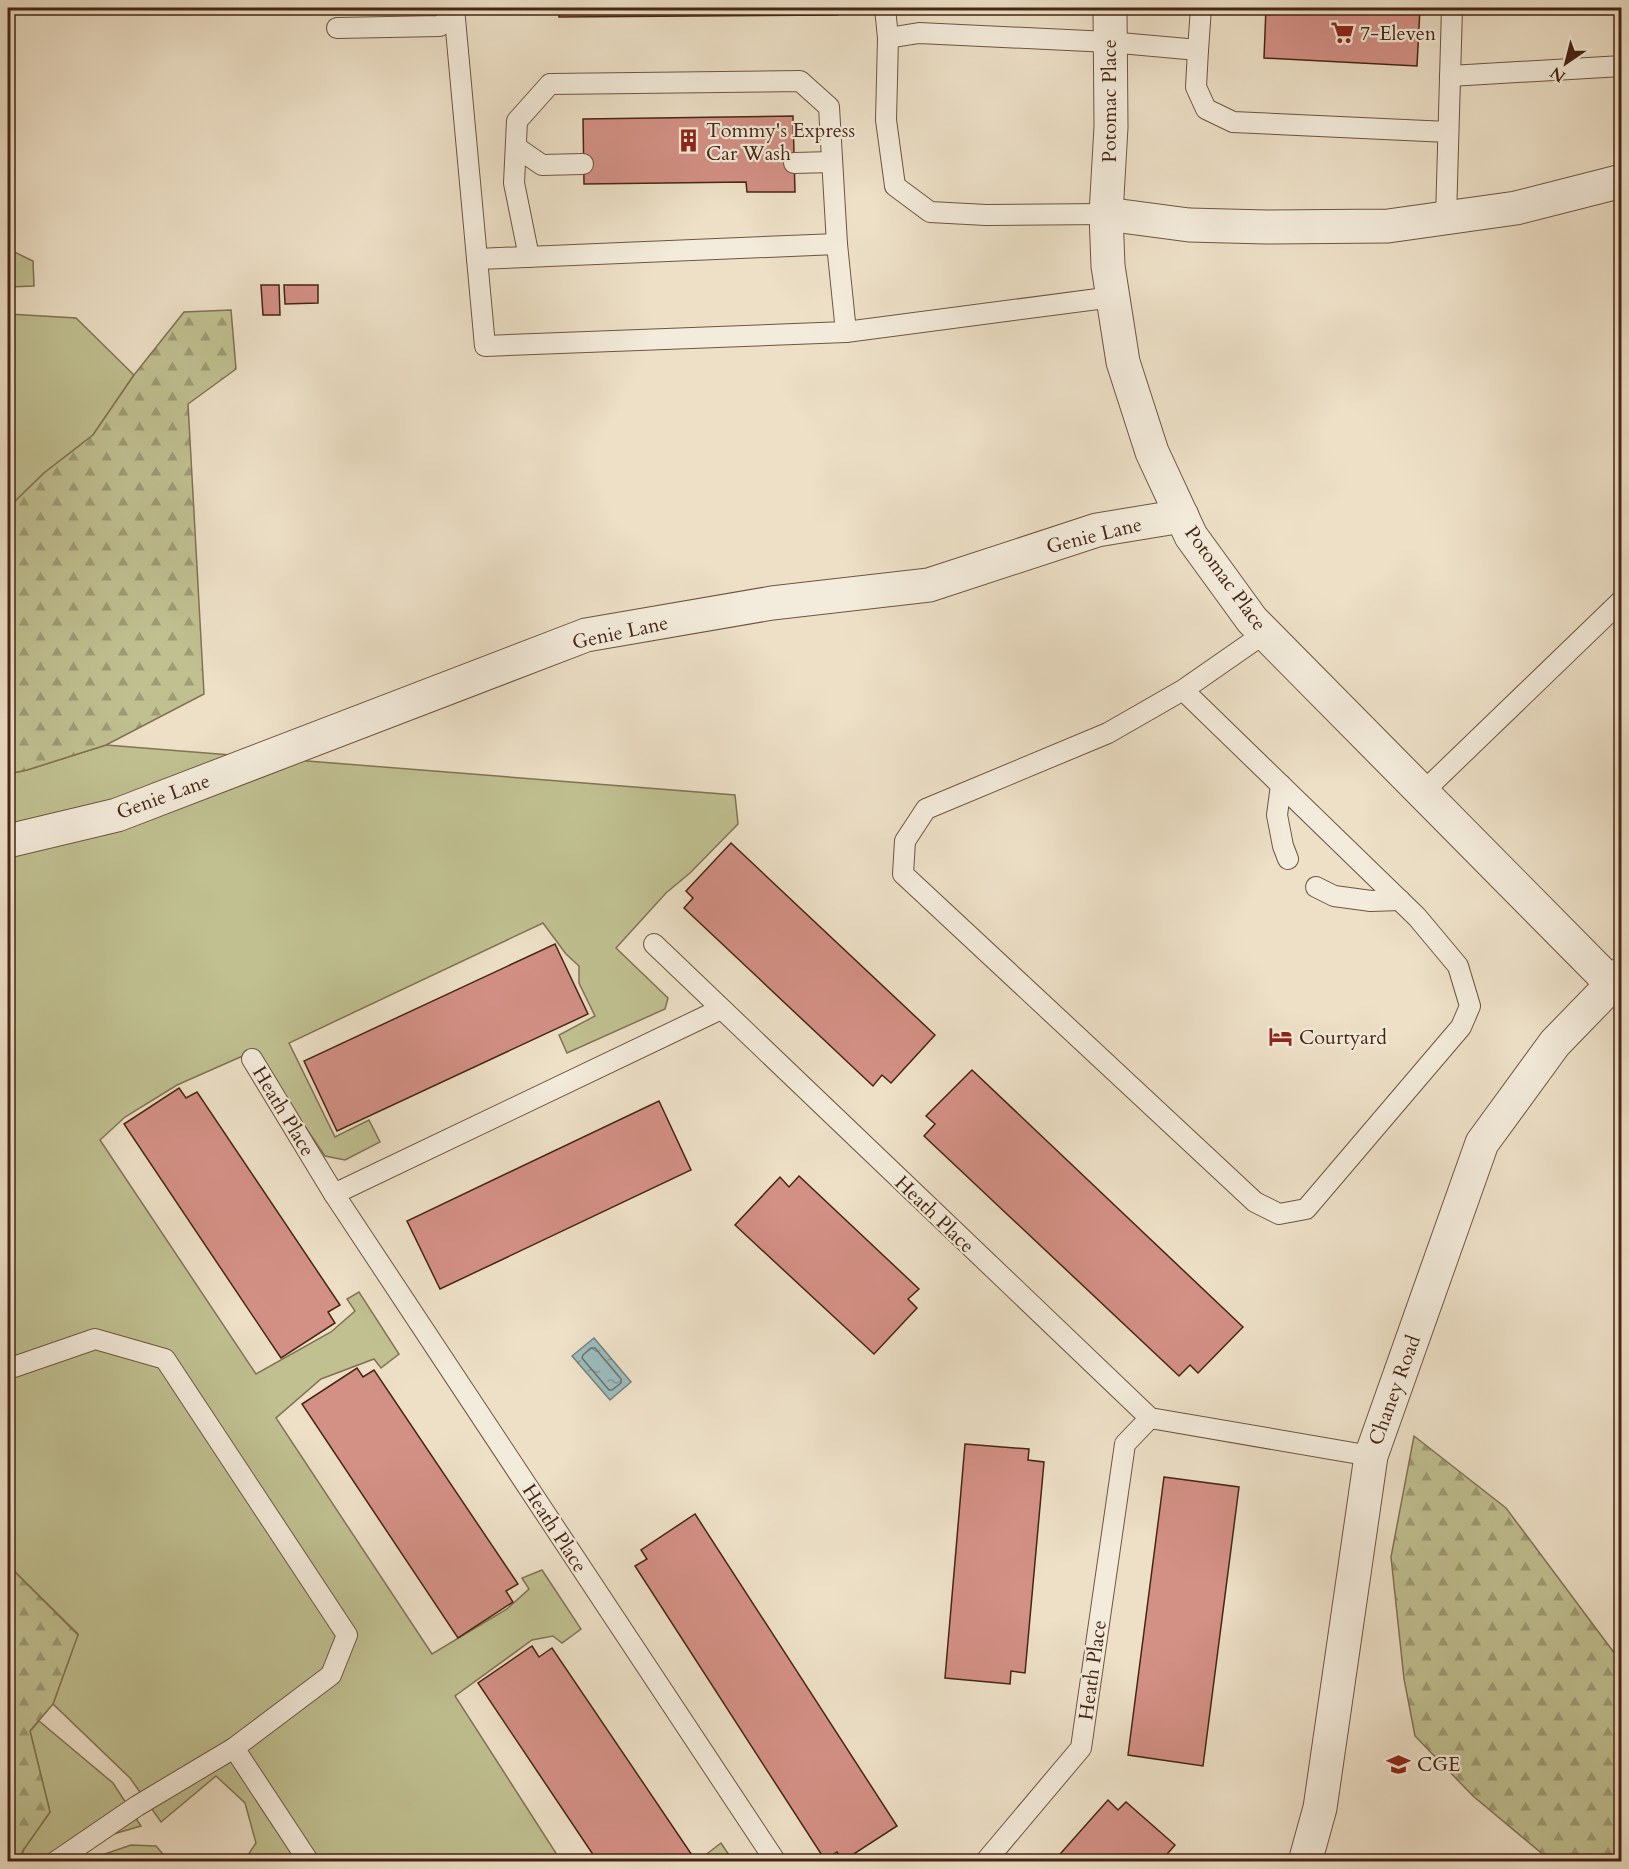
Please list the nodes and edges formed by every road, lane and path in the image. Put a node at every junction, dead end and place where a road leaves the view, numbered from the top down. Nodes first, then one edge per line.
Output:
1 (885, 8) edge
2 (1110, 8) edge
3 (1201, 8) edge
4 (1452, 8) edge
5 (454, 11) edge
6 (337, 28) dead end
7 (888, 38) junction
8 (1109, 42) junction
9 (1198, 50) junction
10 (1622, 66) edge
11 (1450, 75) junction
12 (1448, 132) junction
13 (516, 147) junction
14 (832, 162) junction
15 (794, 163) dead end
16 (583, 164) dead end
17 (1622, 181) edge
18 (1106, 214) junction
19 (1446, 218) junction
20 (837, 244) junction
21 (529, 257) junction
22 (477, 259) junction
23 (1113, 297) junction
24 (846, 332) junction
25 (1182, 516) junction
26 (1622, 600) edge
27 (1265, 633) junction
28 (1183, 690) junction
29 (1281, 785) junction
30 (1423, 792) junction
31 (8, 841) edge
32 (1288, 859) dead end
33 (1316, 887) dead end
34 (1400, 900) junction
35 (654, 944) dead end
36 (1617, 979) edge
37 (721, 1009) junction
38 (252, 1059) dead end
39 (334, 1194) junction
40 (8, 1369) edge
41 (1150, 1419) junction
42 (1371, 1456) junction
43 (234, 1748) junction
44 (55, 1862) edge
45 (309, 1862) edge
46 (776, 1862) edge
47 (985, 1862) edge
48 (1305, 1862) edge

1 - 7 lane
2 - 8 street, Potomac Place
3 - 9 lane
4 - 11 lane
5 - 6 lane
5 - 22 lane
7 - 8 lane
7 - 18 lane
8 - 9 lane
8 - 18 street, Potomac Place
9 - 12 lane
10 - 11 lane
11 - 12 lane
12 - 19 lane
13 - 14 lane
13 - 16 lane
13 - 21 lane
14 - 15 lane
14 - 20 lane
17 - 19 street
18 - 19 street
18 - 23 street, Potomac Place
20 - 21 lane
20 - 24 lane
21 - 22 lane
22 - 24 lane
23 - 24 lane
23 - 25 street, Potomac Place
25 - 27 street, Potomac Place
25 - 31 street, Genie Lane
26 - 30 lane
27 - 28 lane
27 - 30 street, Potomac Place
28 - 29 lane
28 - 34 lane
29 - 32 lane
29 - 34 lane
30 - 36 street, Potomac Place
33 - 34 lane
35 - 37 lane, Heath Place
36 - 42 street, Chaney Road
37 - 39 lane
37 - 41 lane, Heath Place
38 - 39 lane, Heath Place
39 - 46 lane, Heath Place
40 - 43 lane
41 - 42 lane
41 - 47 lane, Heath Place
42 - 48 street, Chaney Road
43 - 44 lane
43 - 45 lane

